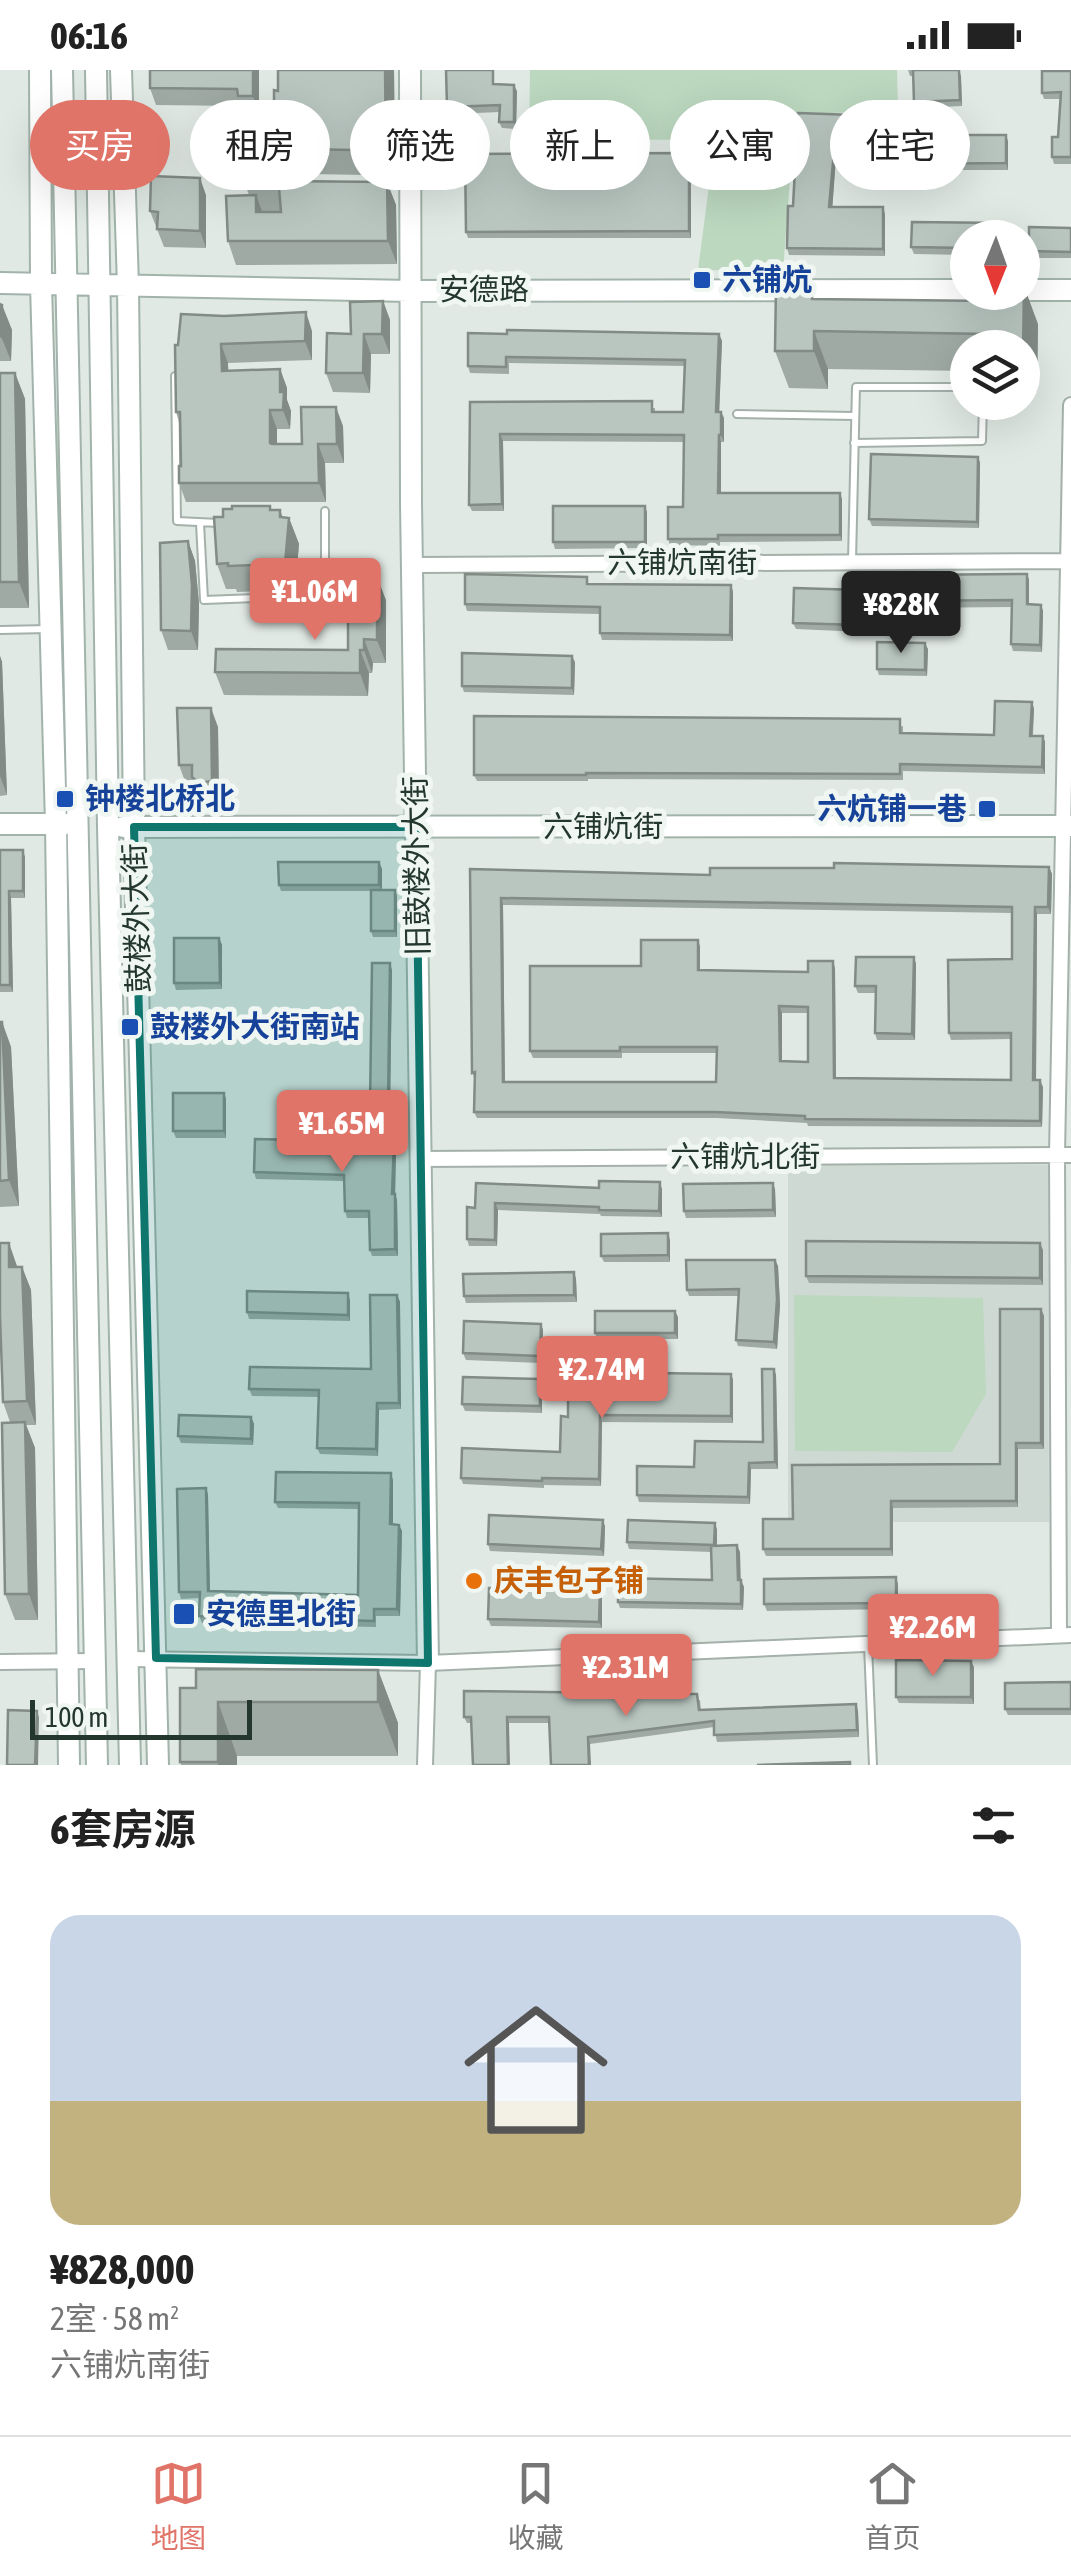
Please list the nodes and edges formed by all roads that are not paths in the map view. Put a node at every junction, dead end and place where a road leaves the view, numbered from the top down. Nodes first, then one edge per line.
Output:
1 (40, 70) edge
2 (62, 70) edge
3 (96, 70) edge
4 (121, 70) edge
5 (410, 70) edge
6 (0, 284) edge
7 (41, 284) junction
8 (68, 284) junction
9 (100, 285) junction
10 (128, 286) junction
11 (950, 290) edge
12 (1040, 290) edge
13 (1071, 290) edge
14 (412, 291) junction
15 (175, 376) edge
16 (950, 387) edge
17 (1071, 405) edge
18 (738, 414) dead end
19 (855, 416) junction
20 (982, 420) edge
21 (854, 443) junction
22 (325, 511) dead end
23 (200, 522) junction
24 (219, 524) edge
25 (1069, 561) edge
26 (852, 562) junction
27 (414, 565) junction
28 (357, 594) edge
29 (325, 595) junction
30 (50, 629) junction
31 (0, 630) edge
32 (0, 824) edge
33 (56, 824) junction
34 (78, 824) junction
35 (1067, 826) edge
36 (108, 827) junction
37 (134, 827) junction
38 (416, 827) junction
39 (1064, 1155) edge
40 (420, 1159) junction
41 (1065, 1635) edge
42 (868, 1644) junction
43 (127, 1658) junction
44 (156, 1658) junction
45 (94, 1661) junction
46 (0, 1662) edge
47 (67, 1662) junction
48 (428, 1663) junction
49 (70, 1765) edge
50 (97, 1765) edge
51 (130, 1765) edge
52 (158, 1765) edge
53 (425, 1765) edge
54 (873, 1765) edge

1 - 7 street
2 - 8 street, 鼓楼外大街
3 - 9 street, 鼓楼外大街
4 - 10 street, 鼓楼外大街
5 - 14 street, 旧鼓楼外大街
6 - 7 street, 安德路
7 - 8 street, 安德路
7 - 30 street
8 - 9 street, 安德路
8 - 34 street, 鼓楼外大街
9 - 10 street, 安德路
9 - 36 street, 鼓楼外大街
10 - 14 street, 安德路
10 - 37 street, 鼓楼外大街
11 - 14 street, 安德路
12 - 13 street
14 - 27 street, 旧鼓楼外大街
15 - 23 lane
16 - 19 lane
17 - 25 street
18 - 19 lane
19 - 21 lane
20 - 21 lane
21 - 26 lane
22 - 29 lane
23 - 24 lane
23 - 29 lane
25 - 26 street, 六铺炕南街
25 - 35 street
26 - 27 street, 六铺炕南街
27 - 38 street, 旧鼓楼外大街
28 - 29 lane
30 - 31 lane
30 - 33 street
32 - 33 street
33 - 34 street
33 - 47 street
34 - 45 street, 鼓楼外大街
35 - 38 street, 六铺炕街
35 - 39 street
36 - 37 street, 六铺炕街
36 - 43 street, 鼓楼外大街
37 - 38 street, 六铺炕街
37 - 44 street, 鼓楼外大街
38 - 40 street, 旧鼓楼外大街
39 - 40 street, 六铺炕北街
39 - 41 street
40 - 48 street, 旧鼓楼外大街
41 - 42 street
42 - 48 street
42 - 54 lane
43 - 44 street
43 - 51 street, 鼓楼外大街
44 - 48 street
44 - 52 street, 鼓楼外大街
45 - 47 street
45 - 50 street, 鼓楼外大街
46 - 47 street
47 - 49 street
48 - 53 street

